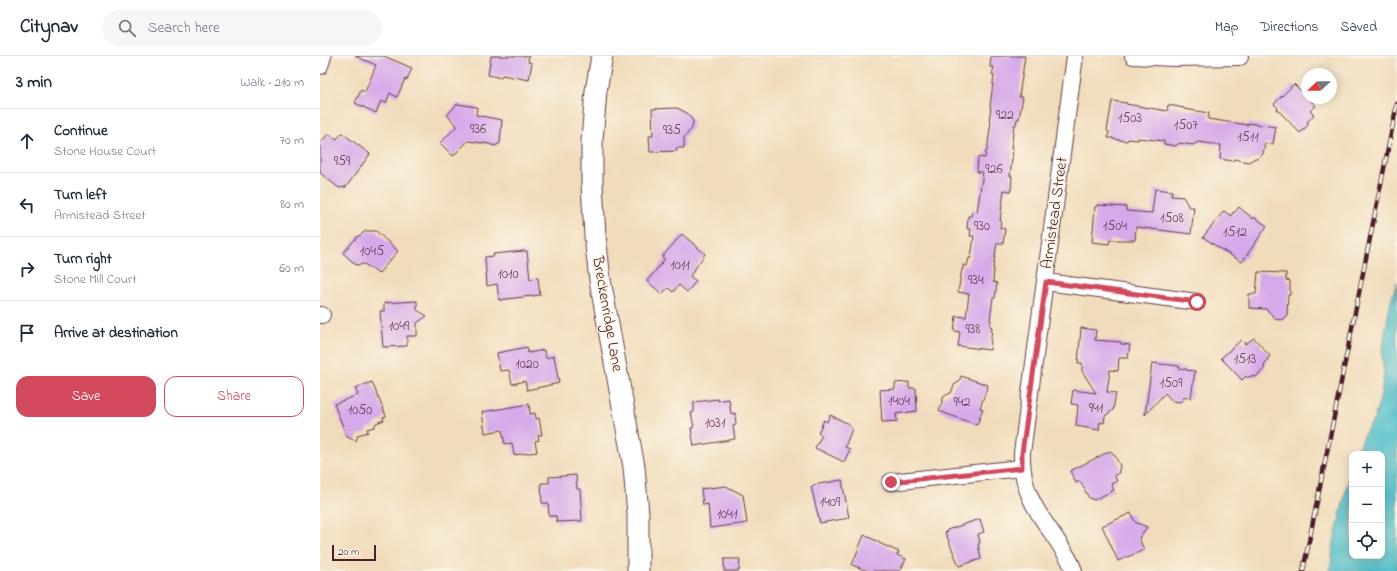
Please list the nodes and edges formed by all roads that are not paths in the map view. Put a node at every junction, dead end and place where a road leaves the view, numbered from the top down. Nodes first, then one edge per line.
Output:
1 (323, 56) edge
2 (602, 56) edge
3 (1075, 56) edge
4 (1133, 56) edge
5 (1240, 57) edge
6 (320, 66) edge
7 (1046, 282) junction
8 (1197, 302) dead end
9 (1022, 468) junction
10 (891, 482) dead end
11 (638, 571) edge
12 (1074, 571) edge

1 - 6 street
2 - 11 street, Breckenridge Lane
3 - 7 street, Armistead Street
4 - 5 street
7 - 8 street
7 - 9 street, Armistead Street
9 - 10 street
9 - 12 street, Armistead Street

